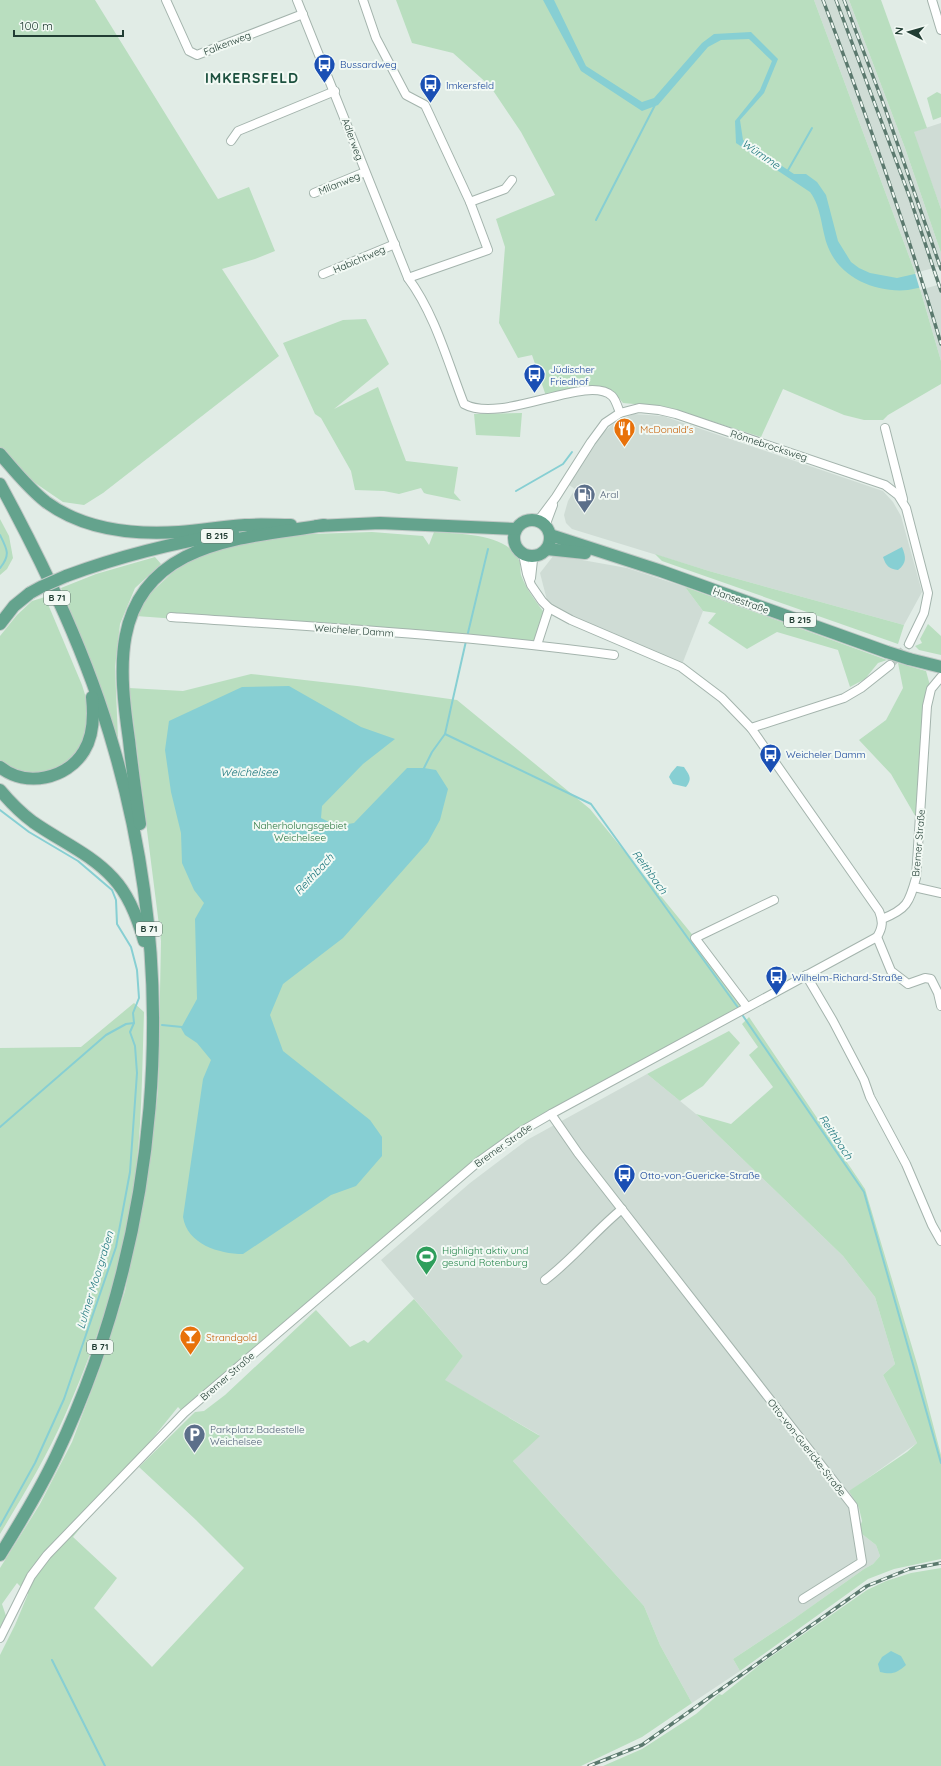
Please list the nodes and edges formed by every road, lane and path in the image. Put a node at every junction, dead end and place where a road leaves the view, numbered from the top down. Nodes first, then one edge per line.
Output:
1 (166, 0) edge
2 (297, 0) edge
3 (363, 0) edge
4 (932, 0) edge
5 (303, 14) junction
6 (939, 21) edge
7 (941, 30) edge
8 (335, 91) junction
9 (231, 141) dead end
10 (365, 172) junction
11 (512, 180) dead end
12 (314, 193) dead end
13 (470, 202) junction
14 (395, 244) junction
15 (323, 274) dead end
16 (408, 278) junction
17 (620, 413) junction
18 (885, 428) dead end
19 (0, 454) edge
20 (0, 484) edge
21 (556, 497) junction
22 (906, 508) junction
23 (537, 520) junction
24 (324, 525) junction
25 (549, 531) junction
26 (515, 535) junction
27 (542, 552) junction
28 (523, 554) junction
29 (610, 556) junction
30 (531, 585) junction
31 (549, 608) junction
32 (171, 617) dead end
33 (0, 624) edge
34 (909, 644) tunnel mouth
35 (537, 645) junction
36 (614, 655) dead end
37 (890, 665) tunnel mouth
38 (941, 667) edge
39 (88, 672) junction
40 (941, 677) edge
41 (751, 728) junction
42 (0, 767) edge
43 (0, 790) edge
44 (142, 878) junction
45 (914, 887) junction
46 (941, 893) edge
47 (774, 900) dead end
48 (882, 919) junction
49 (877, 937) junction
50 (806, 975) junction
51 (153, 980) junction
52 (941, 1006) edge
53 (746, 1007) junction
54 (551, 1114) junction
55 (622, 1209) junction
56 (941, 1241) edge
57 (545, 1280) dead end
58 (0, 1555) edge
59 (803, 1599) dead end
60 (0, 1638) edge

1 - 5 street, Falkenweg
2 - 5 street, Adlerweg
3 - 13 street
4 - 6 street
5 - 8 street, Adlerweg
6 - 7 street
8 - 9 street
8 - 10 street, Adlerweg
10 - 12 street, Milanweg
10 - 14 street, Adlerweg
11 - 13 street
13 - 16 street
14 - 15 street, Habichtweg
14 - 16 street, Adlerweg
16 - 17 street
17 - 21 street, Rönnebrocksweg
17 - 22 street, Rönnebrocksweg
18 - 22 street, Rönnebrocksweg
19 - 24 main road
20 - 39 main road, B 71
21 - 23 street, Rönnebrocksweg
21 - 25 street, Rönnebrocksweg
22 - 34 street, Rönnebrocksweg
23 - 25 main road
23 - 26 main road
24 - 26 main road, B 215
24 - 33 main road, B 215, bridge
24 - 44 main road
25 - 27 main road
25 - 29 main road, Hansestraße / B 215
26 - 28 main road
27 - 28 main road
27 - 29 main road, Hansestraße / B 215
27 - 30 street
28 - 30 street
29 - 38 main road, Hansestraße / B 215, bridge
30 - 31 street
31 - 35 street
31 - 41 street
32 - 35 street, Weicheler Damm
35 - 36 street, Weicheler Damm
37 - 41 street
39 - 42 main road
39 - 44 main road, B 71
40 - 45 street, Bremer Straße
41 - 48 street
43 - 51 main road
44 - 51 main road, B 71
45 - 46 street
45 - 48 street, Bremer Straße
47 - 53 street
48 - 49 street
49 - 50 street, Bremer Straße
49 - 52 street
50 - 53 street, Bremer Straße
50 - 56 street
51 - 58 main road, B 71
53 - 54 street, Bremer Straße
54 - 55 street, Otto-von-Guericke-Straße
54 - 60 street, Bremer Straße
55 - 57 street
55 - 59 street, Otto-von-Guericke-Straße

